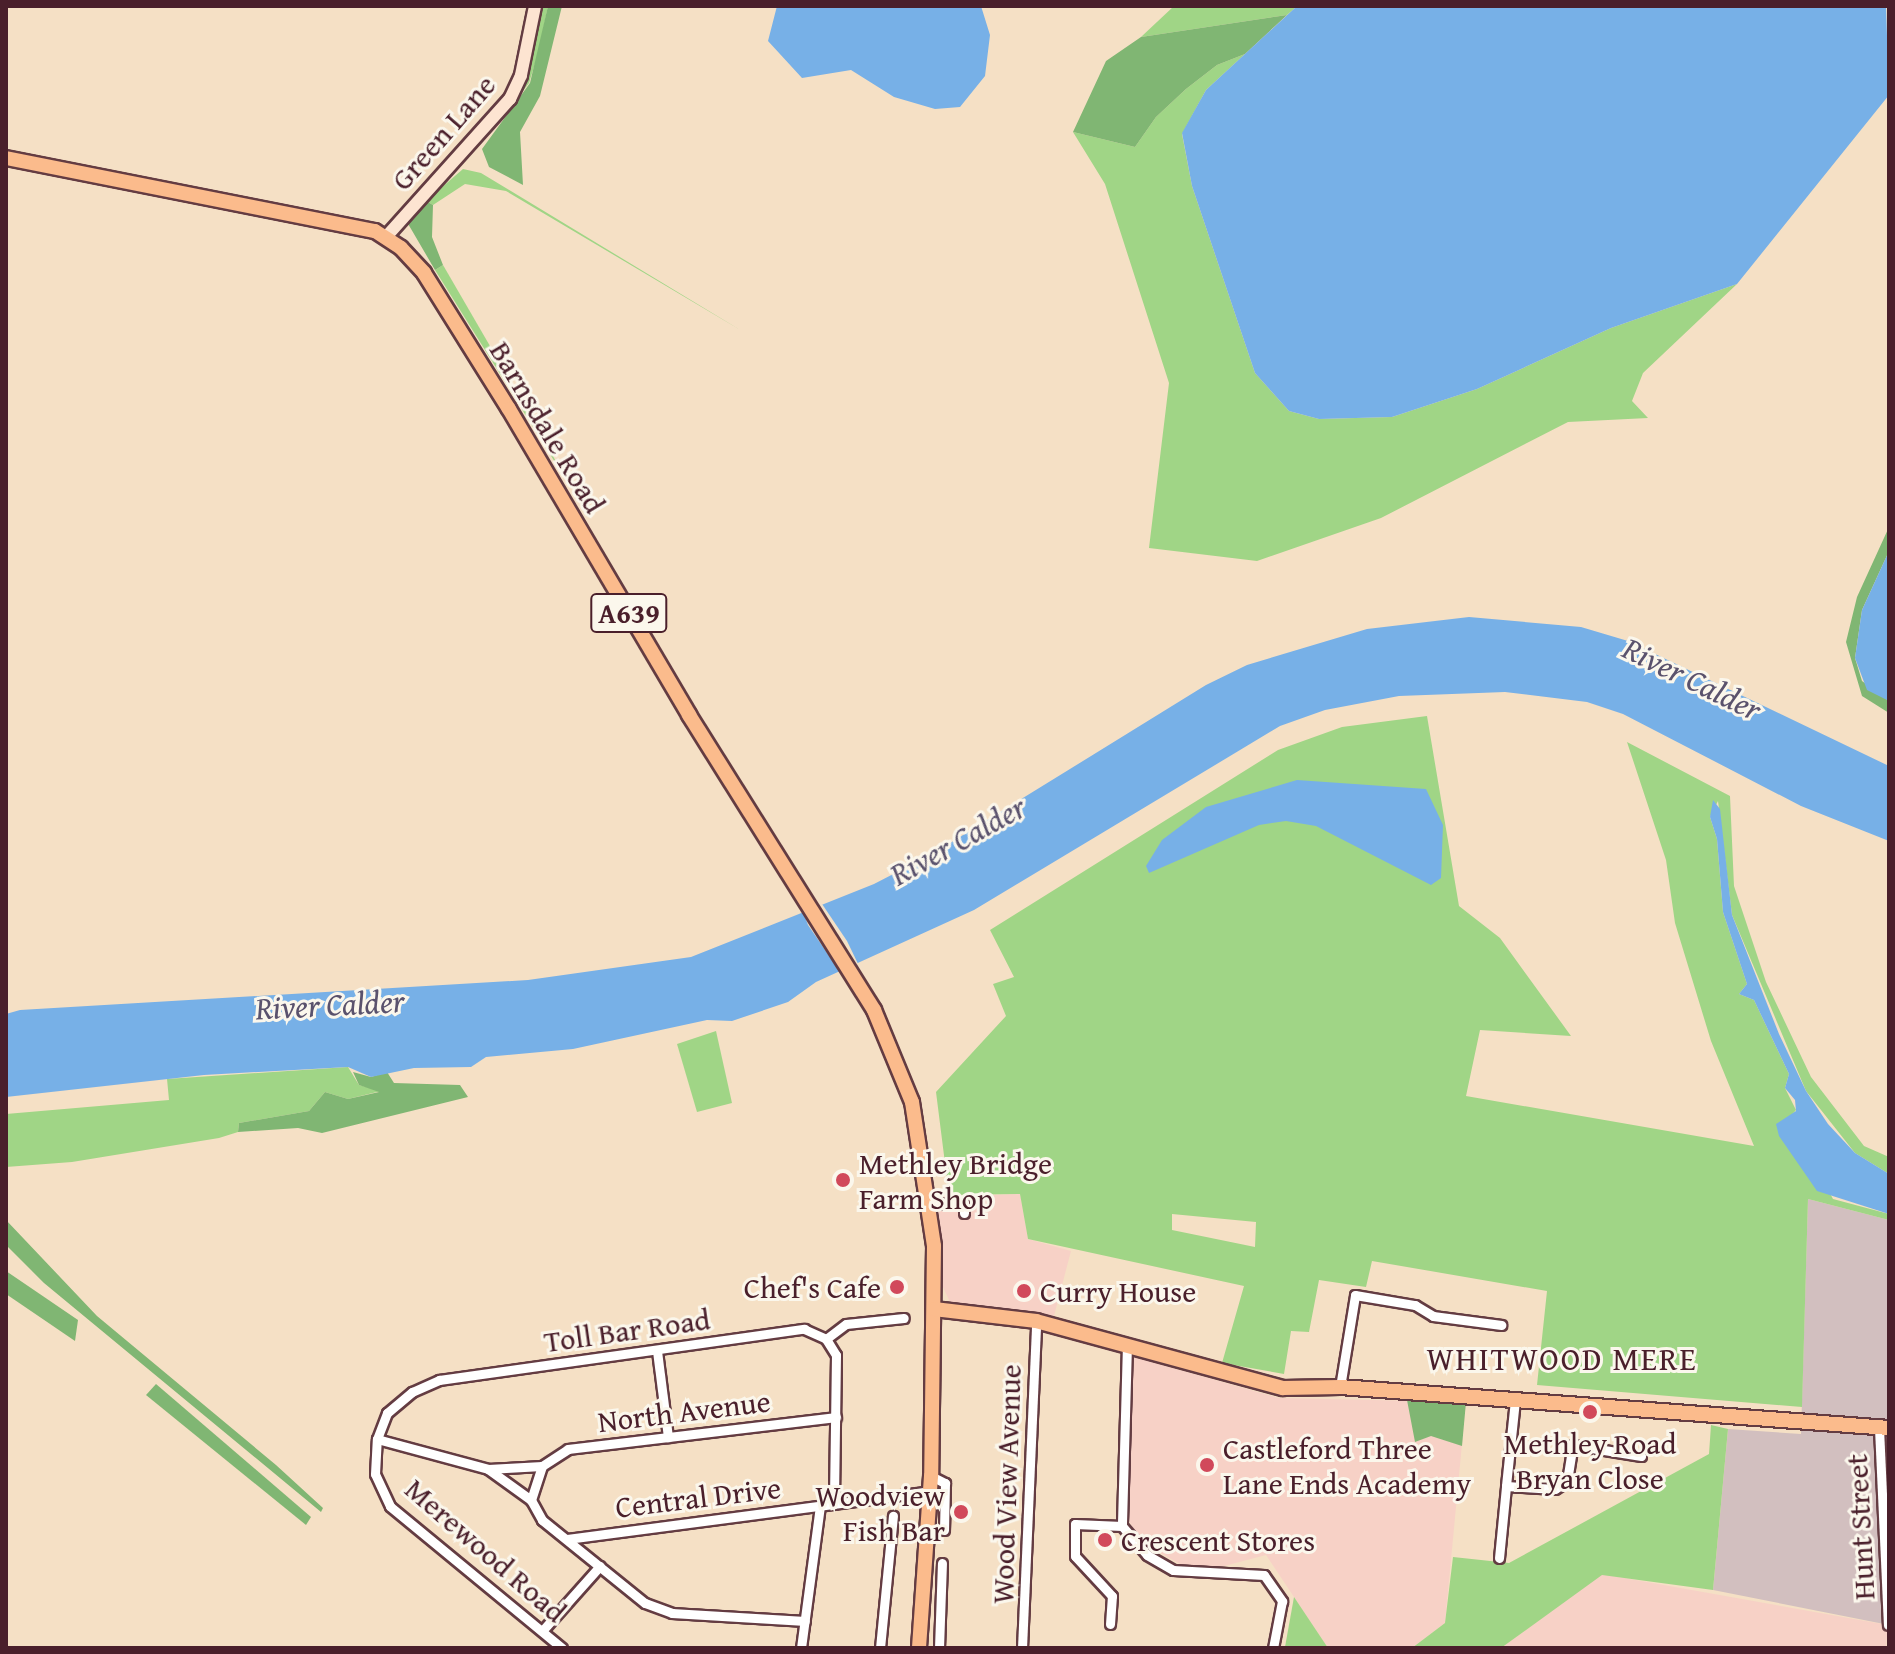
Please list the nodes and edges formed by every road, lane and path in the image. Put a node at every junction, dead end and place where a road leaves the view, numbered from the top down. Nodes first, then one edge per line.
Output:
1 (535, 6) edge
2 (6, 158) edge
3 (386, 237) junction
4 (930, 1204) junction
5 (964, 1213) dead end
6 (934, 1309) junction
7 (904, 1318) dead end
8 (1036, 1321) junction
9 (1501, 1325) dead end
10 (826, 1339) junction
11 (1127, 1344) junction
12 (657, 1351) junction
13 (1340, 1387) junction
14 (1515, 1400) junction
15 (836, 1417) junction
16 (1884, 1428) edge
17 (668, 1437) junction
18 (377, 1439) junction
19 (1641, 1456) dead end
20 (542, 1466) junction
21 (488, 1469) junction
22 (930, 1484) junction
23 (1506, 1486) junction
24 (531, 1500) junction
25 (834, 1504) junction
26 (820, 1506) junction
27 (893, 1516) dead end
28 (1122, 1526) junction
29 (944, 1530) dead end
30 (567, 1539) junction
31 (1499, 1558) dead end
32 (942, 1563) dead end
33 (600, 1566) junction
34 (805, 1621) junction
35 (1110, 1624) dead end
36 (1888, 1625) edge
37 (542, 1631) junction
38 (562, 1648) edge
39 (801, 1648) edge
40 (880, 1648) edge
41 (919, 1648) edge
42 (939, 1648) edge
43 (1022, 1648) edge
44 (1273, 1648) edge

1 - 3 street, Green Lane
2 - 3 main road, Barnsdale Road / A639
3 - 4 main road, Barnsdale Road / A639
4 - 5 street
4 - 6 main road, A639
6 - 8 main road
6 - 22 main road, A639
7 - 10 street
8 - 11 main road
8 - 43 street, Wood View Avenue
9 - 13 street
10 - 12 street, Toll Bar Road
10 - 15 street
11 - 13 main road
11 - 28 street
12 - 17 street
12 - 18 street, Toll Bar Road
13 - 14 main road
14 - 16 main road
14 - 23 street
15 - 17 street, North Avenue
15 - 25 street
16 - 36 street, Hunt Street
17 - 20 street, North Avenue
18 - 21 street
18 - 37 street, Merewood Road
19 - 23 street
20 - 21 street
20 - 24 street
21 - 24 street
22 - 25 street, Central Drive
22 - 29 street
22 - 41 main road, A639
23 - 31 street
24 - 30 street
25 - 26 street, Central Drive
26 - 30 street, Central Drive
26 - 34 street
27 - 40 street
28 - 35 street
28 - 44 street
30 - 33 street
32 - 42 street
33 - 34 street
33 - 37 street
34 - 39 street
37 - 38 street, Merewood Road

